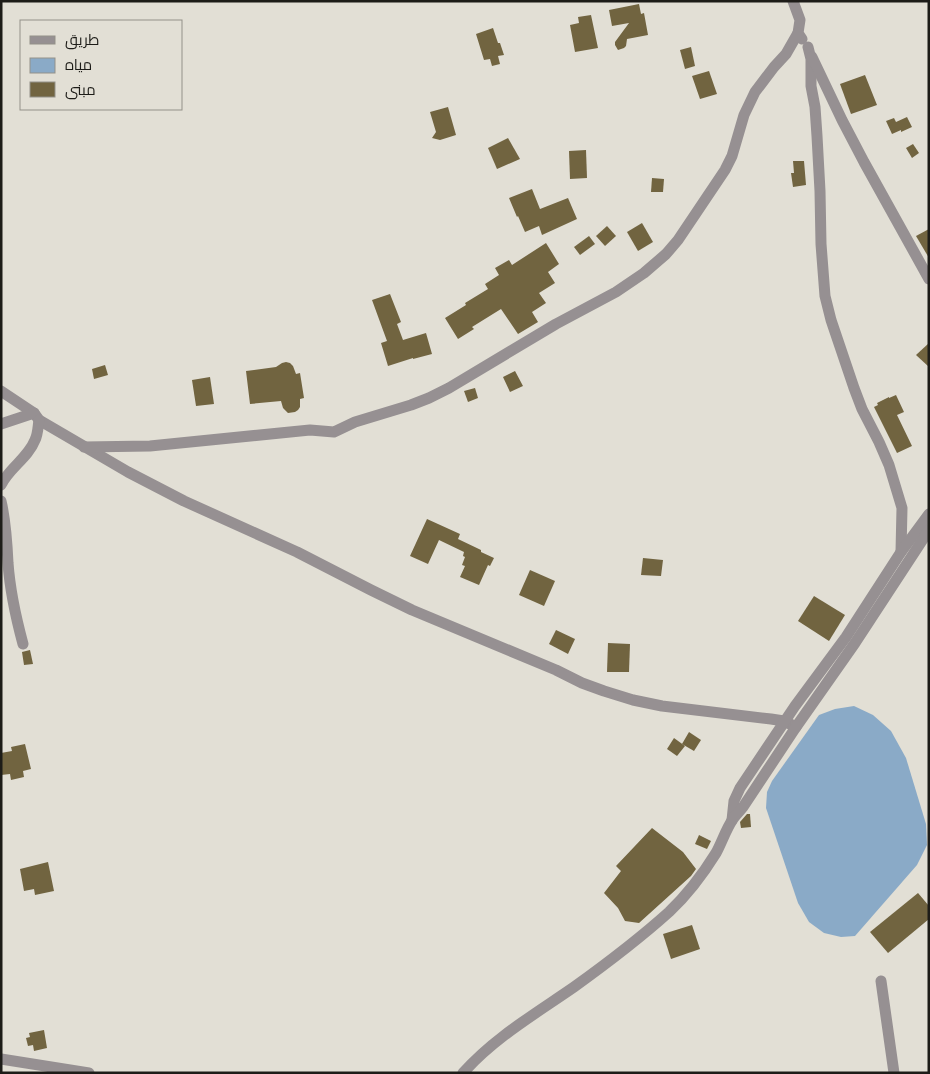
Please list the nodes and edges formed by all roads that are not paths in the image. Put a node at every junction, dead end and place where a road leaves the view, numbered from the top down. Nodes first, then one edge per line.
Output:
1 (793, 1) edge
2 (798, 34) junction
3 (808, 47) junction
4 (929, 279) edge
5 (1, 391) edge
6 (36, 416) junction
7 (1, 424) edge
8 (84, 447) junction
9 (1, 485) edge
10 (1, 501) edge
11 (929, 514) edge
12 (929, 530) edge
13 (901, 552) junction
14 (851, 640) junction
15 (23, 644) dead end
16 (784, 722) junction
17 (796, 726) junction
18 (732, 820) junction
19 (881, 981) dead end
20 (1, 1059) edge
21 (89, 1073) edge
22 (463, 1073) edge
23 (894, 1073) edge

1 - 2 street
2 - 3 street
2 - 8 street
3 - 4 street
3 - 13 street
5 - 6 street
6 - 7 street
6 - 8 street
6 - 9 street
8 - 16 street
10 - 15 street
11 - 13 street
12 - 14 street
13 - 14 street
14 - 16 street
14 - 17 street
16 - 17 street
16 - 18 street
17 - 18 street
18 - 22 street
19 - 23 street
20 - 21 street

